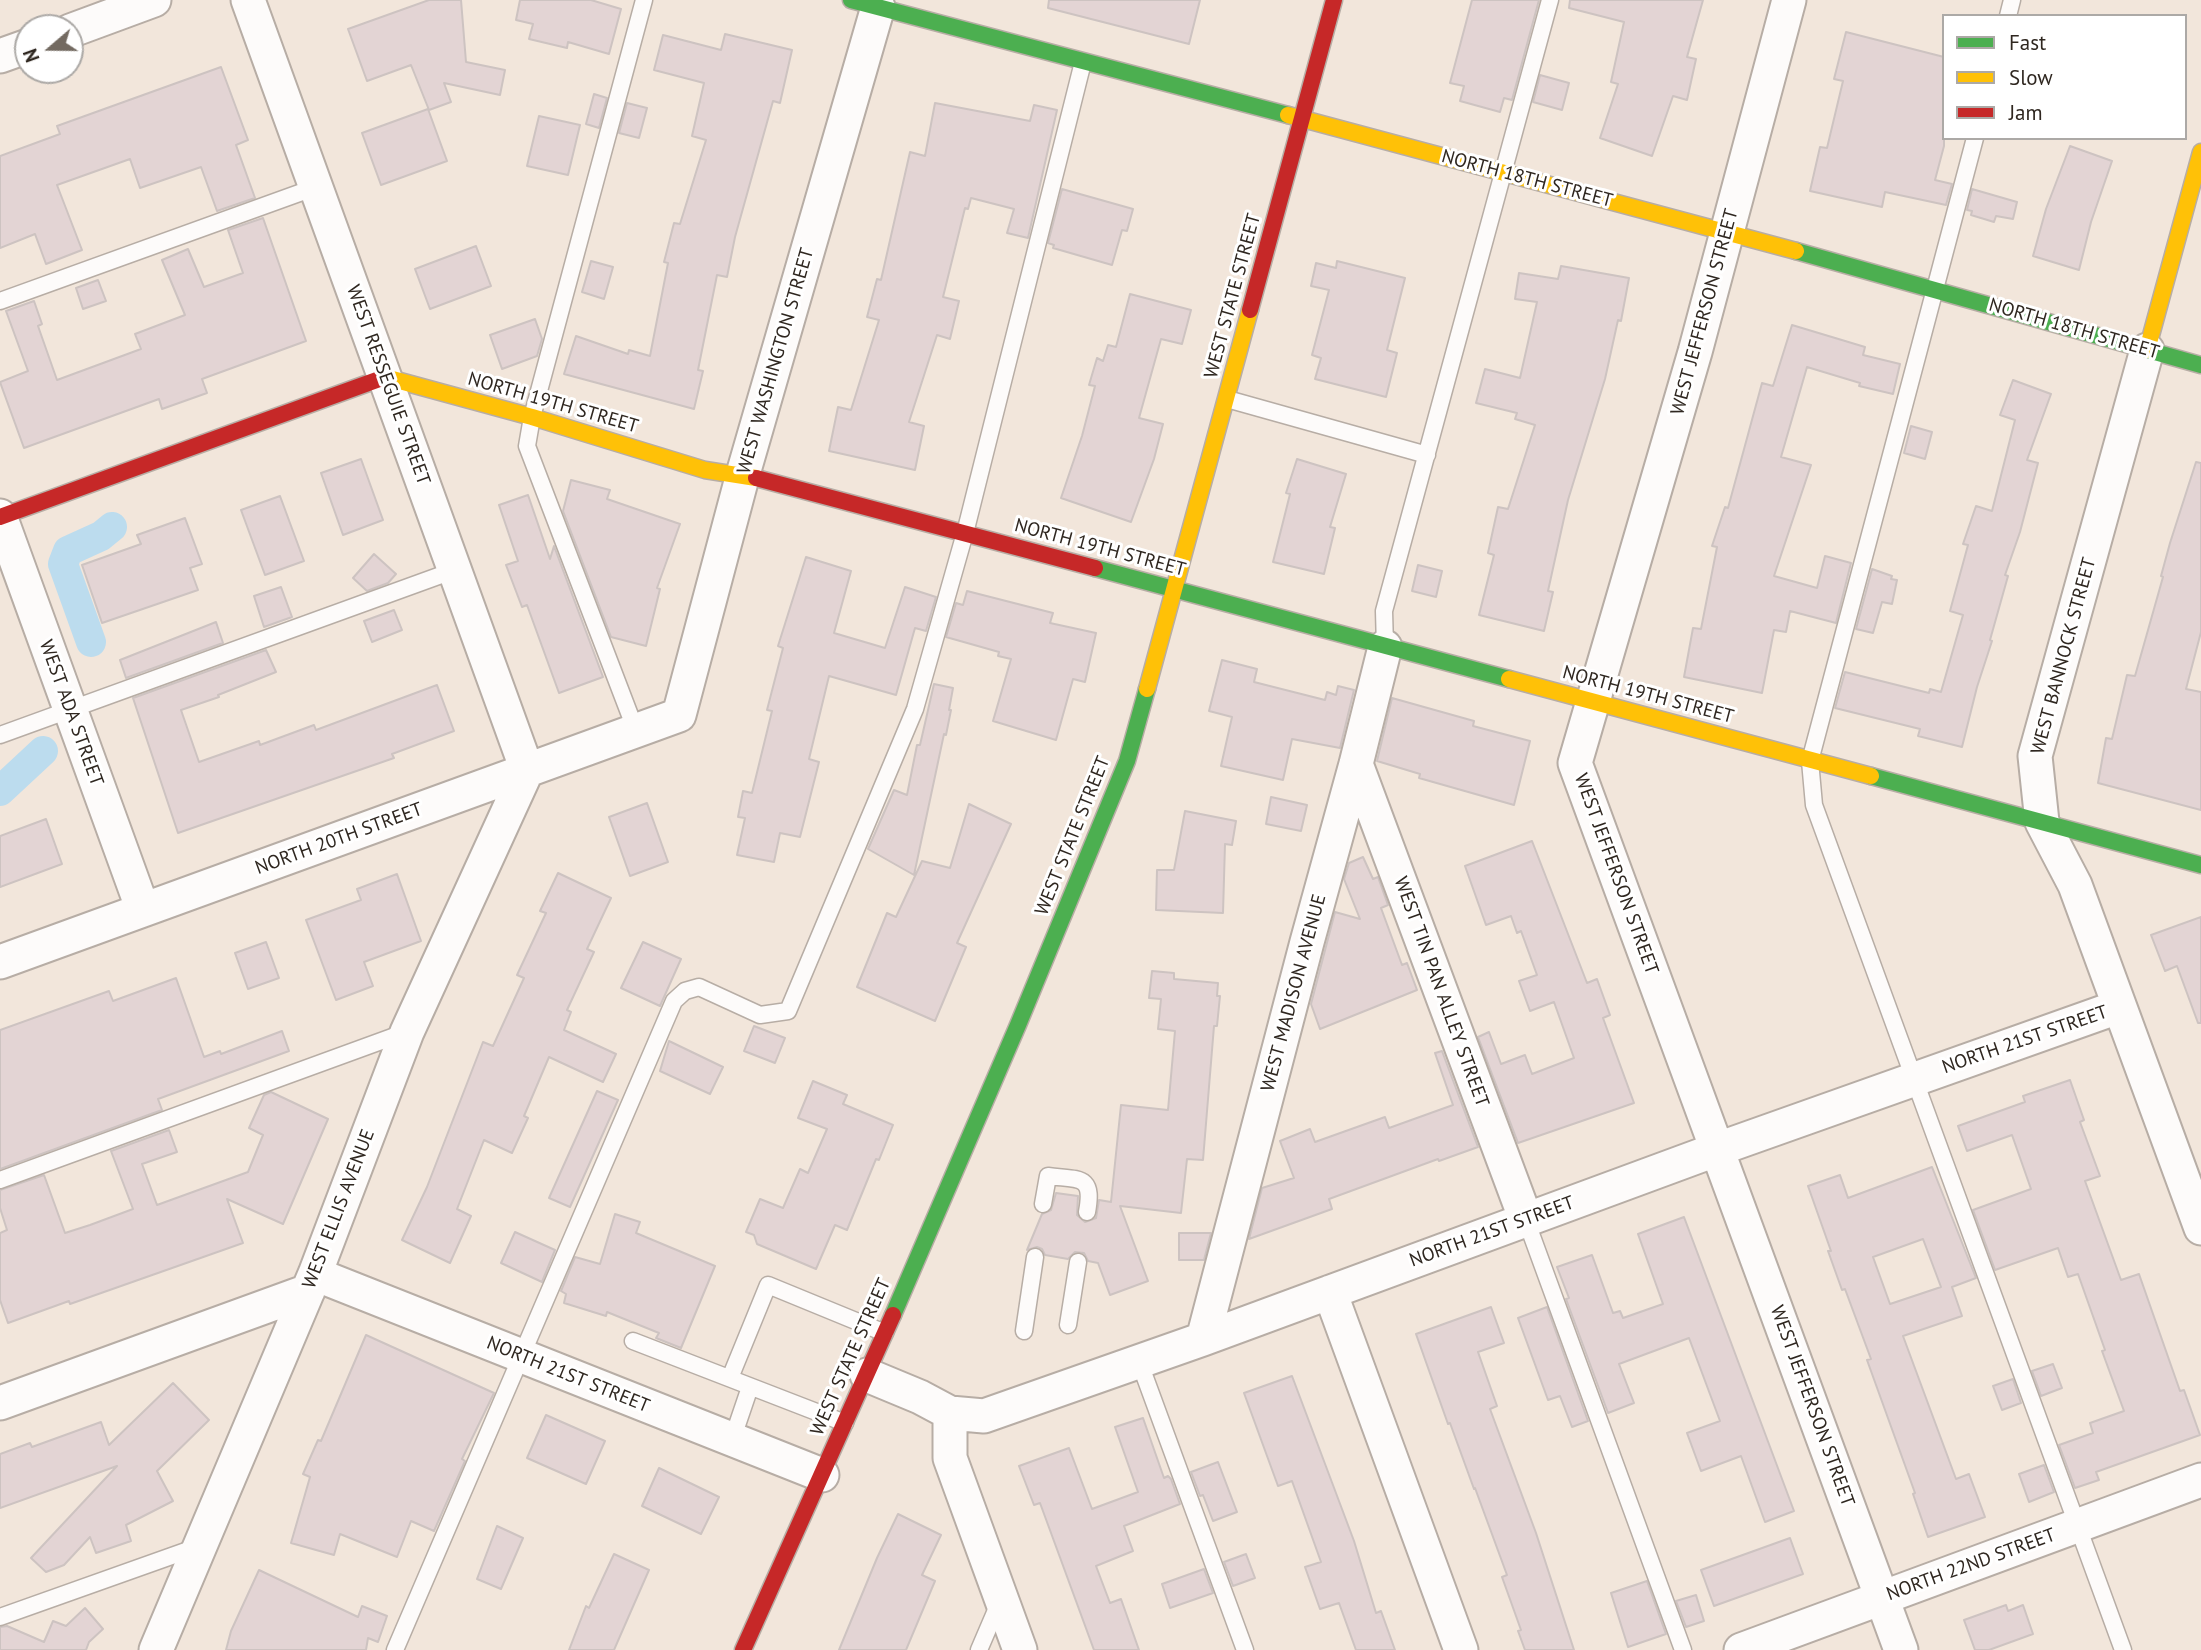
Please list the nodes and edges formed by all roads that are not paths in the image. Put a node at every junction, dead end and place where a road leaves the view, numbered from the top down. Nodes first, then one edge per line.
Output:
1 (154, 0) edge
2 (248, 0) edge
3 (644, 0) edge
4 (1334, 0) edge
5 (1550, 0) edge
6 (1789, 0) edge
7 (864, 4) edge
8 (84, 26) edge
9 (1083, 62) junction
10 (1303, 120) junction
11 (1974, 140) edge
12 (2201, 152) edge
13 (1503, 173) junction
14 (316, 187) junction
15 (1727, 232) junction
16 (1935, 290) junction
17 (0, 301) edge
18 (2147, 350) junction
19 (2201, 365) edge
20 (385, 377) junction
21 (1227, 399) junction
22 (532, 417) junction
23 (1427, 455) junction
24 (743, 474) junction
25 (0, 516) edge
26 (965, 533) junction
27 (455, 570) junction
28 (1175, 589) junction
29 (1385, 647) junction
30 (1591, 701) junction
31 (70, 710) junction
32 (679, 715) joint
33 (636, 731) junction
34 (0, 735) edge
35 (1810, 761) junction
36 (1356, 764) junction
37 (527, 770) junction
38 (2042, 822) junction
39 (2201, 864) edge
40 (143, 910) junction
41 (0, 962) edge
42 (2118, 1007) junction
43 (407, 1032) junction
44 (1914, 1079) junction
45 (1718, 1149) junction
46 (0, 1180) edge
47 (1043, 1204) dead end
48 (1087, 1212) dead end
49 (1526, 1220) junction
50 (2201, 1228) edge
51 (1035, 1257) dead end
52 (1079, 1262) dead end
53 (312, 1283) junction
54 (1330, 1292) junction
55 (1068, 1325) dead end
56 (1024, 1331) dead end
57 (885, 1333) junction
58 (1203, 1339) junction
59 (632, 1341) dead end
60 (521, 1356) junction
61 (1139, 1361) junction
62 (867, 1375) junction
63 (730, 1378) junction
64 (750, 1387) junction
65 (0, 1403) edge
66 (950, 1413) junction
67 (845, 1423) junction
68 (732, 1440) junction
69 (822, 1475) junction
70 (2201, 1480) edge
71 (2077, 1525) junction
72 (200, 1546) junction
73 (1001, 1598) junction
74 (1882, 1598) junction
75 (0, 1617) edge
76 (156, 1650) edge
77 (395, 1650) edge
78 (743, 1650) edge
79 (979, 1650) edge
80 (1020, 1650) edge
81 (1245, 1650) edge
82 (1461, 1650) edge
83 (1683, 1650) edge
84 (1741, 1650) edge
85 (1901, 1650) edge
86 (2123, 1650) edge

1 - 8 street
2 - 14 street, WEST RESSEGUIE STREET
3 - 22 lane
4 - 10 street, WEST STATE STREET
5 - 13 lane
6 - 15 street, WEST JEFFERSON STREET
7 - 9 street, NORTH 18TH STREET
7 - 24 street, WEST WASHINGTON STREET
9 - 10 street, NORTH 18TH STREET
9 - 26 lane
10 - 13 street, NORTH 18TH STREET
10 - 21 street, WEST STATE STREET
11 - 16 lane
12 - 18 street, WEST BANNOCK STREET
13 - 15 street, NORTH 18TH STREET
13 - 23 lane
14 - 17 lane
14 - 20 street, WEST RESSEGUIE STREET
15 - 16 street, NORTH 18TH STREET
15 - 30 street, WEST JEFFERSON STREET
16 - 18 street, NORTH 18TH STREET
16 - 35 lane
18 - 19 street, NORTH 18TH STREET
18 - 38 street, WEST BANNOCK STREET
20 - 22 street, NORTH 19TH STREET
20 - 25 street
20 - 27 street, WEST RESSEGUIE STREET
21 - 23 lane
21 - 28 street, WEST STATE STREET
22 - 24 street, NORTH 19TH STREET
22 - 33 lane
23 - 29 lane
24 - 26 street, NORTH 19TH STREET
24 - 32 street, WEST WASHINGTON STREET
25 - 31 street, WEST ADA STREET
26 - 28 street, NORTH 19TH STREET
26 - 60 lane
27 - 31 lane
27 - 37 street, WEST RESSEGUIE STREET
28 - 29 street, NORTH 19TH STREET
28 - 57 street, WEST STATE STREET
29 - 30 street, NORTH 19TH STREET
29 - 36 street, WEST MADISON AVENUE
30 - 35 street, NORTH 19TH STREET
30 - 45 street, WEST JEFFERSON STREET
31 - 34 lane
31 - 40 street, WEST ADA STREET
32 - 33 street, NORTH 20TH STREET
33 - 37 street, NORTH 20TH STREET
35 - 38 street, NORTH 19TH STREET
35 - 44 lane
36 - 49 street, WEST TIN PAN ALLEY STREET
36 - 58 street, WEST MADISON AVENUE
37 - 40 street, NORTH 20TH STREET
37 - 43 street, WEST ELLIS AVENUE
38 - 39 street, NORTH 19TH STREET
38 - 42 street, WEST BANNOCK STREET
40 - 41 street, NORTH 20TH STREET
42 - 44 street, NORTH 21ST STREET
42 - 50 street, WEST BANNOCK STREET
43 - 46 lane
43 - 53 street, WEST ELLIS AVENUE
44 - 45 street, NORTH 21ST STREET
44 - 71 lane
45 - 49 street, NORTH 21ST STREET
45 - 74 street, WEST JEFFERSON STREET
47 - 48 lane
49 - 54 street, NORTH 21ST STREET
49 - 83 lane
51 - 56 lane
52 - 55 lane
53 - 60 street, NORTH 21ST STREET
53 - 65 street
53 - 72 street, WEST ELLIS AVENUE
54 - 58 street, NORTH 21ST STREET
54 - 82 street
57 - 62 street, WEST STATE STREET
57 - 63 lane
58 - 61 street, NORTH 21ST STREET
59 - 63 lane
60 - 68 street, NORTH 21ST STREET
60 - 77 lane
61 - 66 street, NORTH 21ST STREET
61 - 81 lane
62 - 66 street, NORTH 21ST STREET
62 - 67 street, WEST STATE STREET
63 - 64 lane
64 - 67 lane
64 - 68 lane
66 - 73 street
67 - 69 street, WEST STATE STREET
68 - 69 street, NORTH 21ST STREET
69 - 78 street, WEST STATE STREET
70 - 71 street, NORTH 22ND STREET
71 - 74 street, NORTH 22ND STREET
71 - 86 lane
72 - 75 lane
72 - 76 street, WEST ELLIS AVENUE
73 - 79 lane
73 - 80 street
74 - 84 street, NORTH 22ND STREET
74 - 85 street, WEST JEFFERSON STREET

